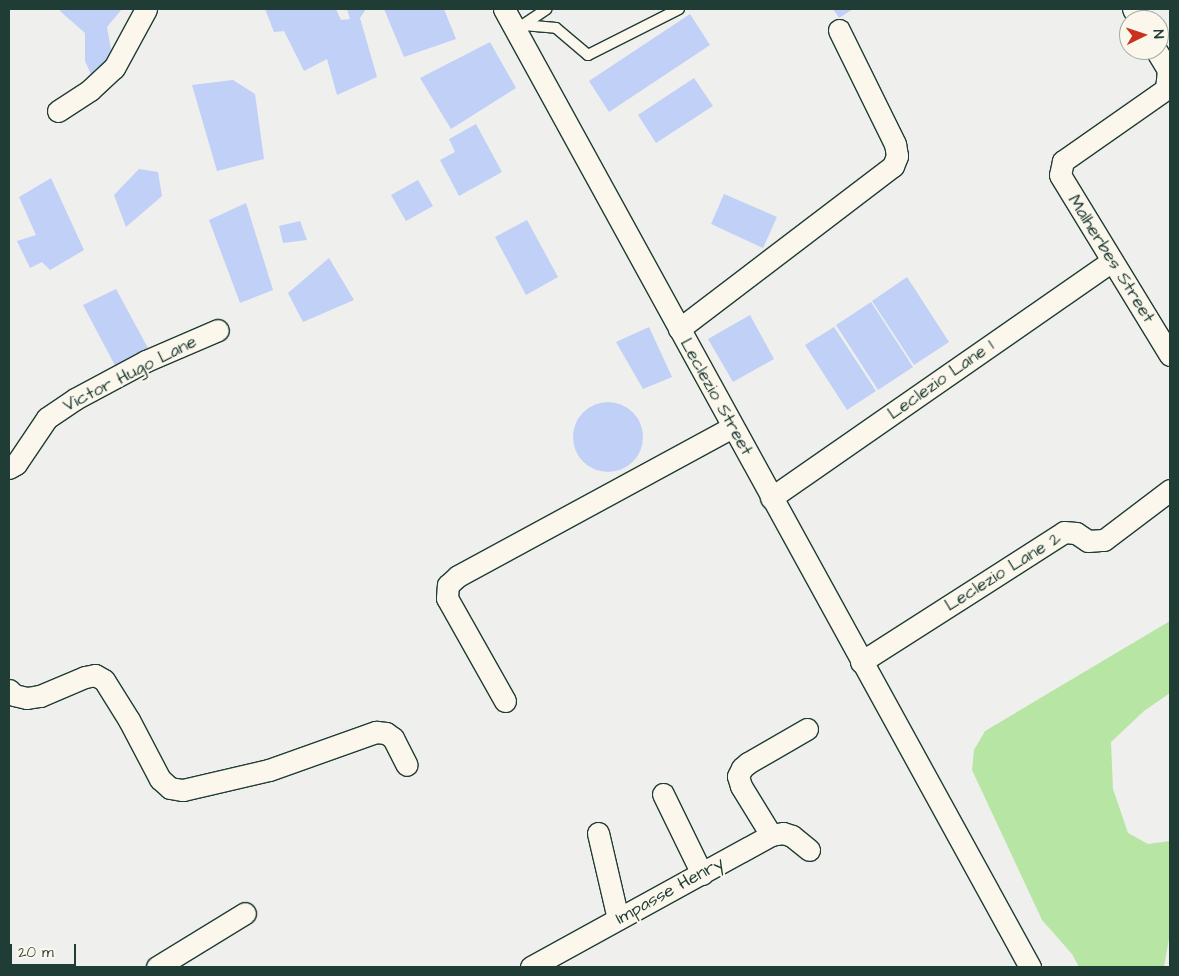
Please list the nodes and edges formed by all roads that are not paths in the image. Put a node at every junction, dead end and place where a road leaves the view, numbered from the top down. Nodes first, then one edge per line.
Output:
1 (146, 9) edge
2 (504, 9) edge
3 (547, 9) edge
4 (679, 9) edge
5 (519, 28) junction
6 (839, 30) dead end
7 (1162, 60) edge
8 (58, 111) dead end
9 (1111, 262) junction
10 (679, 329) junction
11 (218, 330) dead end
12 (1170, 355) edge
13 (732, 427) junction
14 (9, 468) edge
15 (1170, 490) edge
16 (771, 498) junction
17 (861, 662) junction
18 (9, 690) edge
19 (505, 701) dead end
20 (807, 729) dead end
21 (407, 765) dead end
22 (663, 794) dead end
23 (598, 833) dead end
24 (771, 835) junction
25 (809, 850) dead end
26 (702, 874) junction
27 (245, 913) dead end
28 (618, 919) junction
29 (157, 967) edge
30 (531, 967) edge
31 (1030, 967) edge

1 - 8 street
2 - 5 street, Leclezio Street
3 - 5 lane
4 - 5 lane
5 - 10 street, Leclezio Street
6 - 10 street
7 - 9 street, Malherbes Street
9 - 12 street, Malherbes Street
9 - 16 street, Leclezio Lane 1
10 - 13 street, Leclezio Street
11 - 14 street, Victor Hugo Lane
13 - 16 street, Leclezio Street
13 - 19 street
15 - 17 street, Leclezio Lane 2
16 - 17 street, Leclezio Street
17 - 31 street, Leclezio Street
18 - 21 street
20 - 24 street
22 - 26 street
23 - 28 street
24 - 25 street
24 - 26 street, Impasse Henry
26 - 28 street, Impasse Henry
27 - 29 street
28 - 30 street, Impasse Henry

